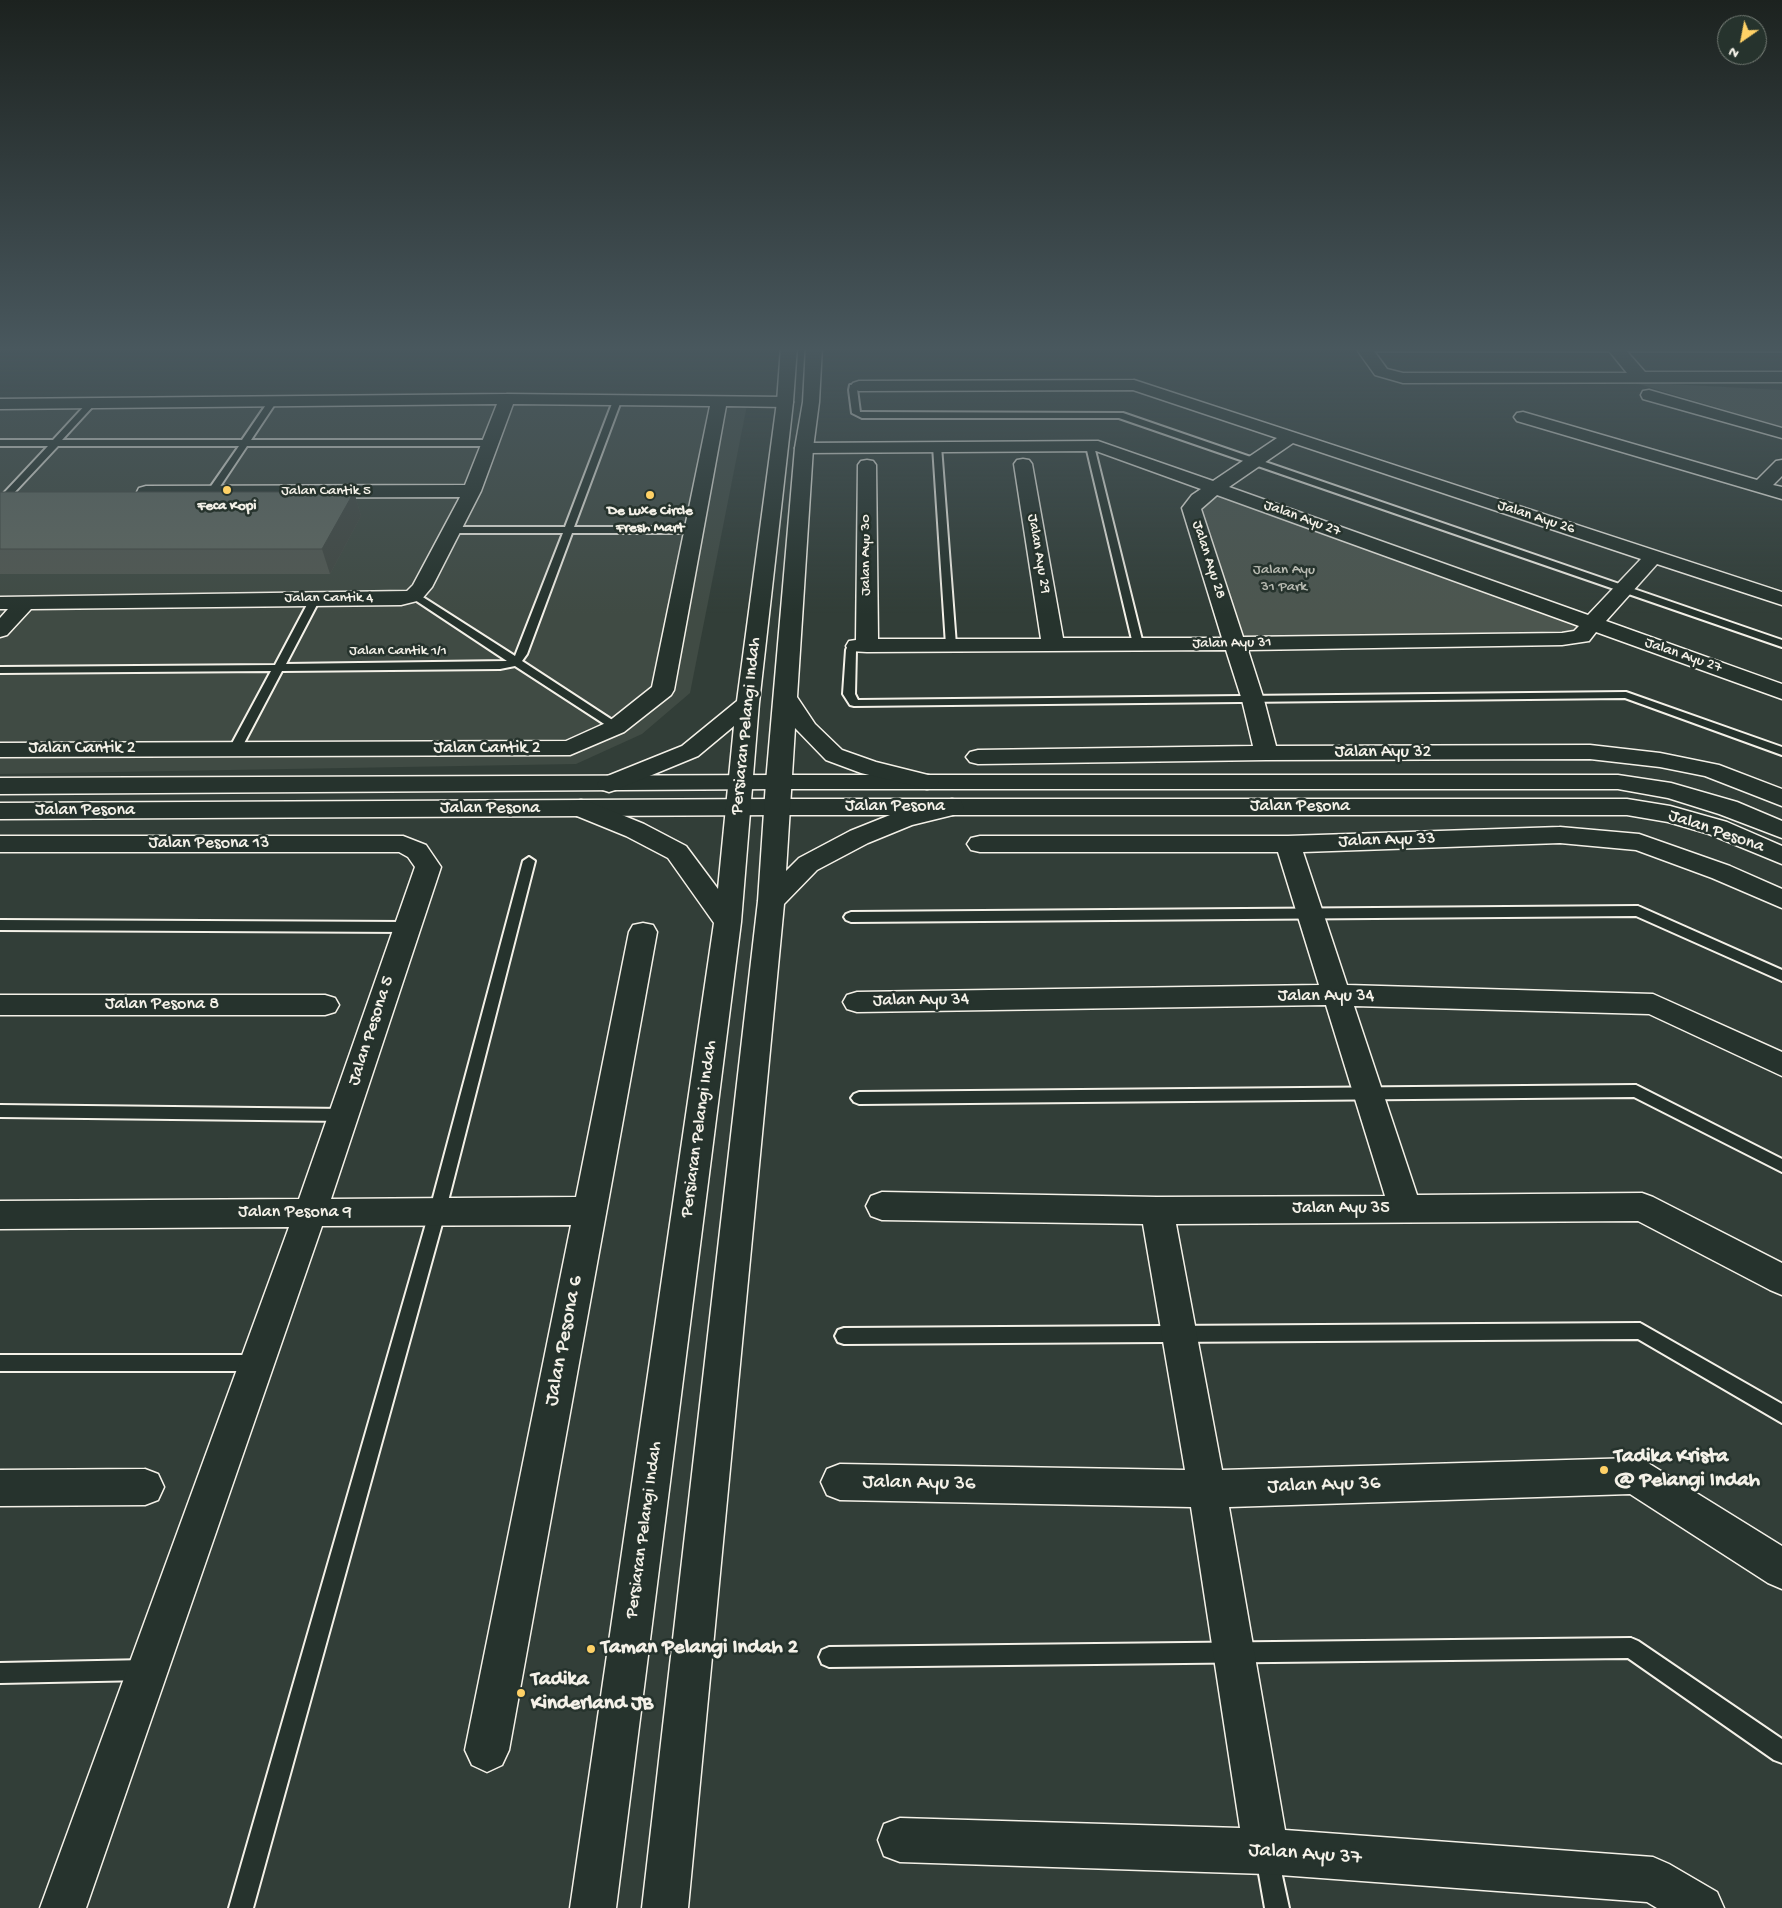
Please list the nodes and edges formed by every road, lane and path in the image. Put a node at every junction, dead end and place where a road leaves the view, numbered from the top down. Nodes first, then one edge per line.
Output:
1 (61, 436) edge
2 (250, 436) edge
3 (492, 436) edge
4 (604, 436) edge
5 (712, 436) edge
6 (781, 436) edge
7 (806, 436) edge
8 (1180, 436) edge
9 (1287, 436) edge
10 (1587, 436) edge
11 (1290, 437) junction
12 (0, 443) edge
13 (55, 443) junction
14 (245, 443) junction
15 (489, 443) junction
16 (937, 446) junction
17 (1090, 446) junction
18 (804, 448) junction
19 (1254, 462) junction
20 (1023, 464) dead end
21 (867, 465) dead end
22 (1782, 465) edge
23 (1761, 487) junction
24 (1217, 488) junction
25 (472, 491) junction
26 (125, 492) edge
27 (212, 492) junction
28 (5, 493) edge
29 (28, 493) edge
30 (1782, 493) edge
31 (452, 530) junction
32 (568, 530) junction
33 (694, 530) junction
34 (1654, 556) junction
35 (1624, 589) junction
36 (414, 596) junction
37 (315, 599) junction
38 (1782, 599) edge
39 (0, 603) edge
40 (25, 603) junction
41 (1592, 624) junction
42 (0, 630) edge
43 (1138, 644) junction
44 (1234, 644) junction
45 (1782, 644) edge
46 (951, 645) junction
47 (1054, 645) junction
48 (862, 646) junction
49 (515, 663) junction
50 (279, 668) junction
51 (0, 670) edge
52 (1782, 692) edge
53 (786, 697) junction
54 (1253, 700) junction
55 (748, 703) junction
56 (616, 727) junction
57 (235, 749) junction
58 (0, 750) edge
59 (1782, 750) edge
60 (1266, 753) junction
61 (978, 756) dead end
62 (778, 782) junction
63 (927, 782) junction
64 (740, 783) junction
65 (609, 784) junction
66 (0, 786) edge
67 (1782, 798) edge
68 (776, 807) junction
69 (952, 807) junction
70 (581, 808) junction
71 (738, 808) junction
72 (0, 811) edge
73 (1782, 830) edge
74 (0, 844) edge
75 (980, 844) dead end
76 (1288, 844) junction
77 (417, 851) joint
78 (1782, 856) edge
79 (529, 861) dead end
80 (1782, 899) edge
81 (771, 901) junction
82 (1310, 913) junction
83 (851, 917) dead end
84 (728, 922) junction
85 (0, 925) edge
86 (407, 926) junction
87 (643, 932) dead end
88 (1782, 976) edge
89 (1336, 996) junction
90 (857, 1002) dead end
91 (325, 1005) dead end
92 (0, 1006) edge
93 (1782, 1065) edge
94 (1368, 1094) junction
95 (859, 1098) dead end
96 (0, 1111) edge
97 (344, 1115) junction
98 (1782, 1166) edge
99 (882, 1206) dead end
100 (1406, 1209) junction
101 (1157, 1211) junction
102 (590, 1212) junction
103 (310, 1213) junction
104 (437, 1213) junction
105 (0, 1216) edge
106 (1782, 1280) edge
107 (1179, 1334) junction
108 (844, 1336) dead end
109 (0, 1363) edge
110 (257, 1363) junction
111 (1782, 1414) edge
112 (840, 1482) dead end
113 (145, 1487) dead end
114 (0, 1488) edge
115 (1207, 1489) junction
116 (1782, 1569) edge
117 (1234, 1653) junction
118 (829, 1657) dead end
119 (149, 1670) junction
120 (0, 1673) edge
121 (487, 1750) dead end
122 (1782, 1752) edge
123 (900, 1840) dead end
124 (1266, 1851) junction
125 (63, 1908) edge
126 (241, 1908) edge
127 (593, 1908) edge
128 (665, 1908) edge
129 (1277, 1908) edge
130 (1702, 1908) edge

1 - 13 lane
2 - 14 lane
3 - 15 street
4 - 32 lane
5 - 33 street, Jalan Cantik 2
6 - 55 street, Persiaran Pelangi Indah
7 - 18 street, Persiaran Pelangi Indah
8 - 19 lane
9 - 11 street, Jalan Ayu 26
10 - 23 street
11 - 19 street
11 - 34 street, Jalan Ayu 26
12 - 13 lane
13 - 14 lane
13 - 28 lane
14 - 15 lane
14 - 27 lane
15 - 25 street
16 - 17 street, Jalan Ayu 27
16 - 18 street, Jalan Ayu 27
16 - 46 lane
17 - 24 street, Jalan Ayu 27
17 - 43 lane
18 - 53 street, Persiaran Pelangi Indah
19 - 24 street
19 - 35 lane
20 - 47 street, Jalan Ayu 29
21 - 48 street, Jalan Ayu 30
22 - 23 street
23 - 30 street
24 - 41 street, Jalan Ayu 27
24 - 44 street, Jalan Ayu 28
25 - 27 street, Jalan Cantik 5
25 - 31 street
26 - 27 street, Jalan Cantik 5
28 - 29 street
31 - 32 lane
31 - 36 street
32 - 33 lane
32 - 49 lane
33 - 56 street, Jalan Cantik 2
34 - 35 street, Jalan Ayu 31
34 - 38 street, Jalan Ayu 26
35 - 41 street, Jalan Ayu 31
35 - 45 lane
36 - 37 street, Jalan Cantik 4
36 - 49 lane
37 - 40 street, Jalan Cantik 4
37 - 50 lane
39 - 40 street, Jalan Cantik 4
40 - 42 street
41 - 44 street, Jalan Ayu 31
41 - 52 street, Jalan Ayu 27
43 - 44 street, Jalan Ayu 31
43 - 47 street, Jalan Ayu 31
44 - 54 street
46 - 47 street, Jalan Ayu 31
46 - 48 street, Jalan Ayu 31
48 - 54 lane
49 - 50 lane, Jalan Cantik 1/1
49 - 56 lane
50 - 51 lane, Jalan Cantik 1/1
50 - 57 lane
53 - 62 street, Persiaran Pelangi Indah
53 - 63 street
54 - 59 lane
54 - 60 street
55 - 64 street, Persiaran Pelangi Indah
55 - 65 street
56 - 57 street, Jalan Cantik 2
57 - 58 street, Jalan Cantik 2
60 - 61 street, Jalan Ayu 32
60 - 67 street, Jalan Ayu 32
62 - 63 street, Jalan Pesona
62 - 64 street, Jalan Pesona
62 - 68 street, Persiaran Pelangi Indah
63 - 73 street, Jalan Pesona
64 - 65 street, Jalan Pesona
64 - 71 street, Persiaran Pelangi Indah
65 - 66 street, Jalan Pesona
68 - 69 street, Jalan Pesona
68 - 71 street, Jalan Pesona
68 - 81 street, Persiaran Pelangi Indah
69 - 78 street, Jalan Pesona
69 - 81 street
70 - 71 street, Jalan Pesona
70 - 72 street, Jalan Pesona
70 - 84 street
71 - 84 street, Persiaran Pelangi Indah
74 - 77 street, Jalan Pesona 13
75 - 76 street, Jalan Ayu 33
76 - 80 street, Jalan Ayu 33
76 - 82 street
77 - 86 street, Jalan Pesona 5
79 - 104 lane
81 - 128 street, Persiaran Pelangi Indah
82 - 83 lane
82 - 88 lane
82 - 89 street
84 - 127 street, Persiaran Pelangi Indah
85 - 86 lane
86 - 97 street, Jalan Pesona 5
87 - 102 street, Jalan Pesona 6
89 - 90 street, Jalan Ayu 34
89 - 93 street, Jalan Ayu 34
89 - 94 street
91 - 92 street, Jalan Pesona 8
94 - 95 lane
94 - 98 lane
94 - 100 street
96 - 97 lane
97 - 103 street, Jalan Pesona 5
99 - 101 street, Jalan Ayu 35
100 - 101 street, Jalan Ayu 35
100 - 106 street, Jalan Ayu 35
101 - 107 street
102 - 104 street, Jalan Pesona 9
102 - 121 street, Jalan Pesona 6
103 - 104 street, Jalan Pesona 9
103 - 105 street, Jalan Pesona 9
103 - 110 street, Jalan Pesona 5
104 - 126 lane
107 - 108 lane
107 - 111 lane
107 - 115 street
109 - 110 lane
110 - 119 street, Jalan Pesona 5
112 - 115 street, Jalan Ayu 36
113 - 114 street
115 - 116 street, Jalan Ayu 36
115 - 117 street
117 - 118 lane
117 - 122 lane
117 - 124 street
119 - 120 lane
119 - 125 street, Jalan Pesona 5
123 - 124 street, Jalan Ayu 37
124 - 129 lane
124 - 130 street, Jalan Ayu 37

